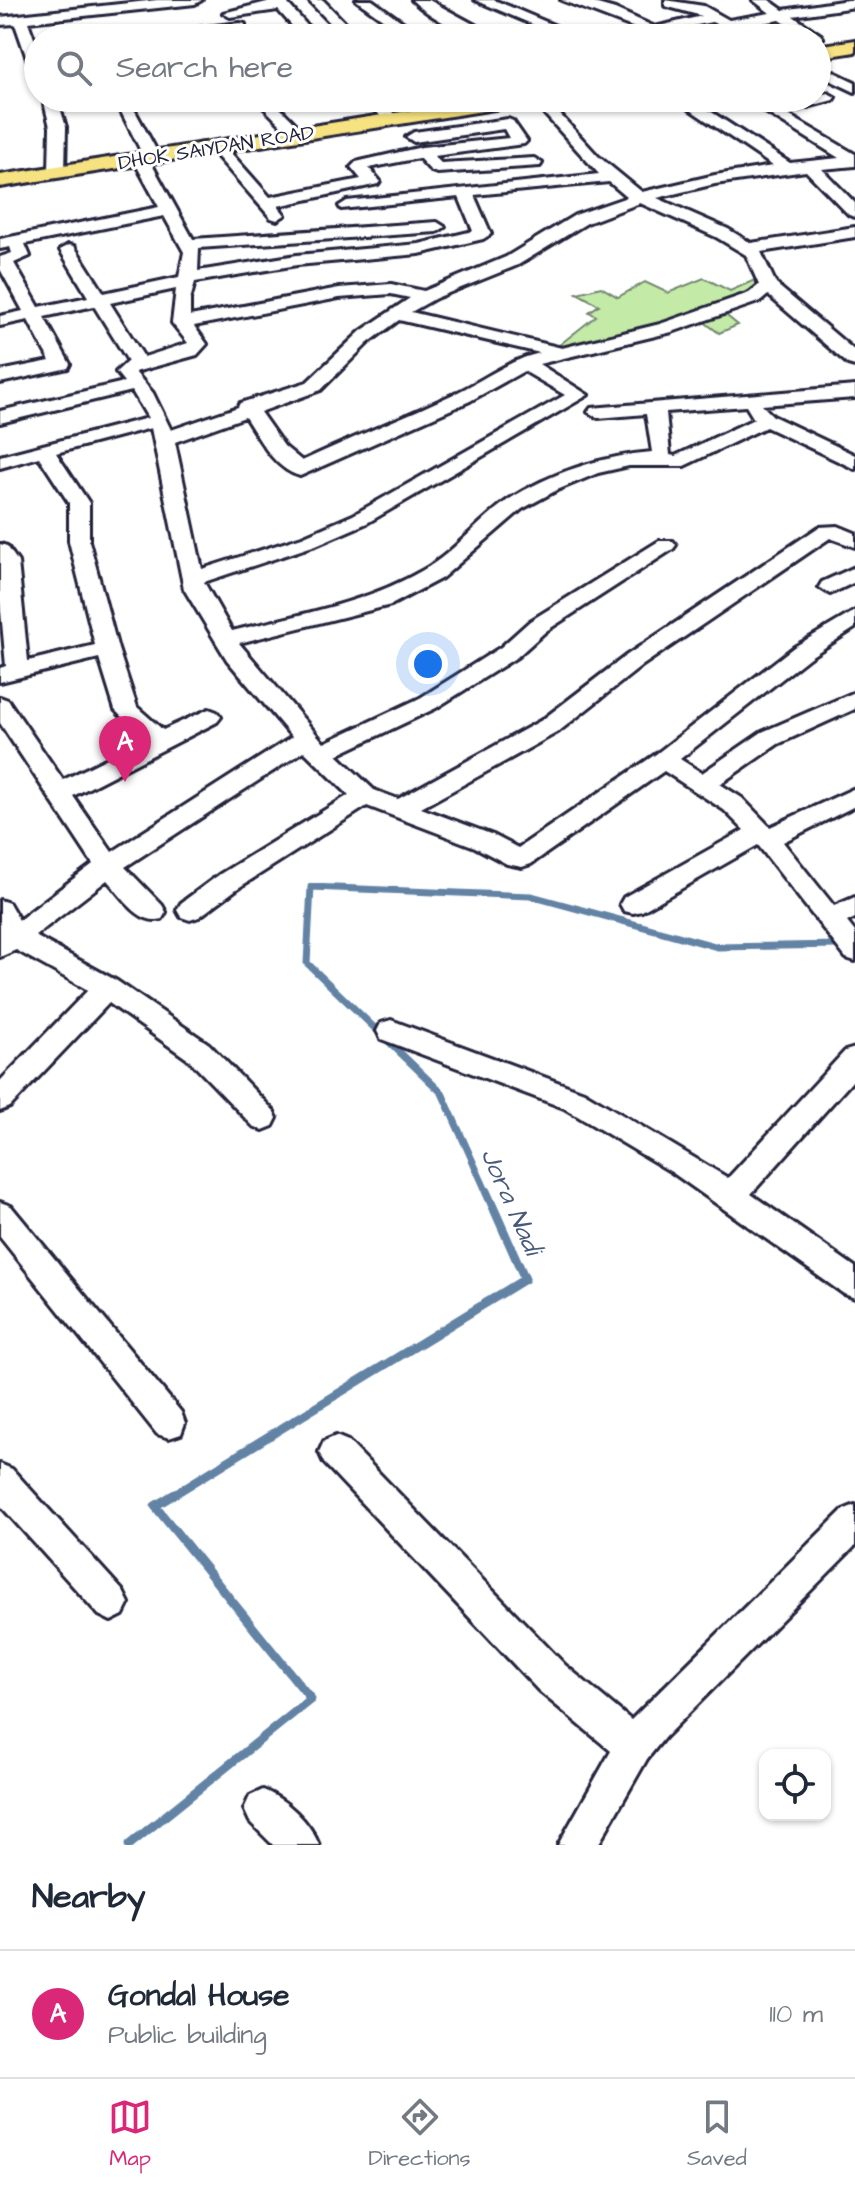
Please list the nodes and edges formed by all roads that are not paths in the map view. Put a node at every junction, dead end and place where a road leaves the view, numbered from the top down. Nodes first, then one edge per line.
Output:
1 (195, 0) edge
2 (302, 0) edge
3 (315, 0) edge
4 (363, 0) edge
5 (419, 0) edge
6 (482, 0) edge
7 (568, 0) edge
8 (672, 0) edge
9 (760, 0) edge
10 (282, 3) edge
11 (855, 3) edge
12 (227, 6) edge
13 (632, 6) dead end
14 (782, 15) junction
15 (620, 16) junction
16 (713, 18) junction
17 (0, 21) edge
18 (21, 21) junction
19 (237, 24) edge
20 (299, 24) edge
21 (339, 24) edge
22 (398, 24) edge
23 (459, 24) edge
24 (542, 24) edge
25 (638, 24) edge
26 (685, 24) edge
27 (725, 24) edge
28 (732, 24) edge
29 (794, 24) edge
30 (24, 28) edge
31 (831, 45) edge
32 (855, 46) edge
33 (831, 75) edge
34 (855, 88) edge
35 (54, 112) edge
36 (127, 112) edge
37 (275, 112) edge
38 (384, 112) edge
39 (418, 112) edge
40 (550, 112) edge
41 (704, 112) edge
42 (775, 112) edge
43 (391, 119) junction
44 (298, 134) junction
45 (418, 145) junction
46 (217, 147) junction
47 (146, 158) junction
48 (855, 161) edge
49 (534, 163) dead end
50 (809, 165) junction
51 (787, 168) junction
52 (57, 172) junction
53 (613, 177) junction
54 (0, 181) edge
55 (465, 192) junction
56 (641, 198) junction
57 (347, 206) dead end
58 (171, 210) junction
59 (855, 212) edge
60 (437, 227) dead end
61 (855, 232) edge
62 (8, 242) edge
63 (189, 244) junction
64 (748, 249) junction
65 (68, 250) dead end
66 (188, 279) junction
67 (768, 286) junction
68 (425, 296) junction
69 (100, 299) junction
70 (35, 314) junction
71 (397, 314) junction
72 (0, 321) edge
73 (181, 323) junction
74 (855, 332) edge
75 (829, 340) junction
76 (558, 352) junction
77 (855, 360) edge
78 (525, 364) junction
79 (136, 374) junction
80 (0, 377) edge
81 (855, 392) edge
82 (745, 400) junction
83 (247, 407) junction
84 (657, 407) junction
85 (598, 412) dead end
86 (0, 417) edge
87 (766, 420) junction
88 (162, 430) junction
89 (44, 450) junction
90 (658, 458) junction
91 (0, 462) edge
92 (855, 463) edge
93 (855, 541) edge
94 (666, 545) dead end
95 (0, 550) edge
96 (855, 573) edge
97 (194, 578) junction
98 (830, 587) dead end
99 (855, 618) edge
100 (225, 640) junction
101 (107, 649) junction
102 (9, 673) edge
103 (855, 700) edge
104 (0, 705) edge
105 (209, 717) dead end
106 (161, 742) junction
107 (314, 746) junction
108 (664, 760) junction
109 (703, 784) junction
110 (58, 793) junction
111 (365, 796) junction
112 (855, 796) edge
113 (399, 809) junction
114 (764, 836) junction
115 (108, 866) junction
116 (633, 904) dead end
117 (0, 910) edge
118 (190, 910) dead end
119 (153, 912) dead end
120 (843, 912) edge
121 (8, 942) edge
122 (855, 951) edge
123 (107, 988) junction
124 (391, 1031) dead end
125 (855, 1059) edge
126 (0, 1099) edge
127 (263, 1118) dead end
128 (732, 1194) junction
129 (0, 1215) edge
130 (855, 1284) edge
131 (169, 1423) dead end
132 (336, 1452) dead end
133 (0, 1480) edge
134 (855, 1522) edge
135 (111, 1603) dead end
136 (634, 1746) junction
137 (263, 1809) dead end
138 (300, 1845) edge
139 (577, 1845) edge

1 - 18 street
2 - 10 street
3 - 21 street
4 - 22 street
5 - 23 street
6 - 24 street
7 - 15 street
8 - 16 street
9 - 14 street
10 - 12 street
10 - 20 street
11 - 14 street
12 - 19 street
13 - 15 street
14 - 28 street
14 - 29 street
15 - 25 street
16 - 26 street
16 - 27 street
17 - 18 street
18 - 30 street
31 - 32 main road
33 - 34 street
35 - 52 street
36 - 47 street
37 - 44 street
38 - 43 street
39 - 43 main road, DHOK SAIYDAN ROAD
40 - 53 street
41 - 51 street
42 - 48 street
43 - 44 main road, DHOK SAIYDAN ROAD
44 - 46 main road, DHOK SAIYDAN ROAD
45 - 45 street
45 - 46 street
45 - 49 street
46 - 47 main road, DHOK SAIYDAN ROAD
47 - 52 main road, DHOK SAIYDAN ROAD
47 - 58 street
48 - 50 street
50 - 51 street
50 - 59 street
51 - 56 street
52 - 54 main road, DHOK SAIYDAN ROAD
53 - 55 street
53 - 56 street
55 - 57 street
55 - 66 street
56 - 64 street
56 - 68 street
58 - 62 street
58 - 63 street
60 - 63 street
61 - 64 street
62 - 70 street
63 - 66 street
64 - 67 street
65 - 69 street
66 - 69 street
66 - 73 street
67 - 75 street
67 - 76 street
68 - 71 street
68 - 73 street
69 - 70 street
69 - 79 street
70 - 72 street
70 - 80 street
71 - 76 street
71 - 83 street
73 - 79 street
74 - 75 street
75 - 77 street
76 - 78 street
78 - 83 street
78 - 97 street
79 - 86 street
79 - 88 street
81 - 82 street
82 - 84 street
82 - 87 street
83 - 88 street
84 - 85 street
84 - 90 street
87 - 90 street
87 - 92 street
88 - 89 street
88 - 97 street
89 - 91 street
89 - 101 street
90 - 100 street
93 - 113 street
94 - 107 street
95 - 102 street
96 - 98 street
97 - 100 street
99 - 108 street
100 - 107 street
101 - 102 street
101 - 106 street
103 - 109 street
104 - 110 street
105 - 106 street
106 - 110 street
107 - 111 street
107 - 115 street
108 - 109 street
108 - 113 street
109 - 114 street
110 - 115 street
111 - 113 street
111 - 118 street
112 - 114 street
114 - 116 street
114 - 120 street
115 - 119 street
115 - 121 street
117 - 121 street
120 - 122 street
121 - 123 street
123 - 126 street
123 - 127 street
124 - 128 street
125 - 128 street
128 - 130 street
129 - 131 street
132 - 136 street
133 - 135 street
134 - 136 street
136 - 139 street
137 - 138 street

